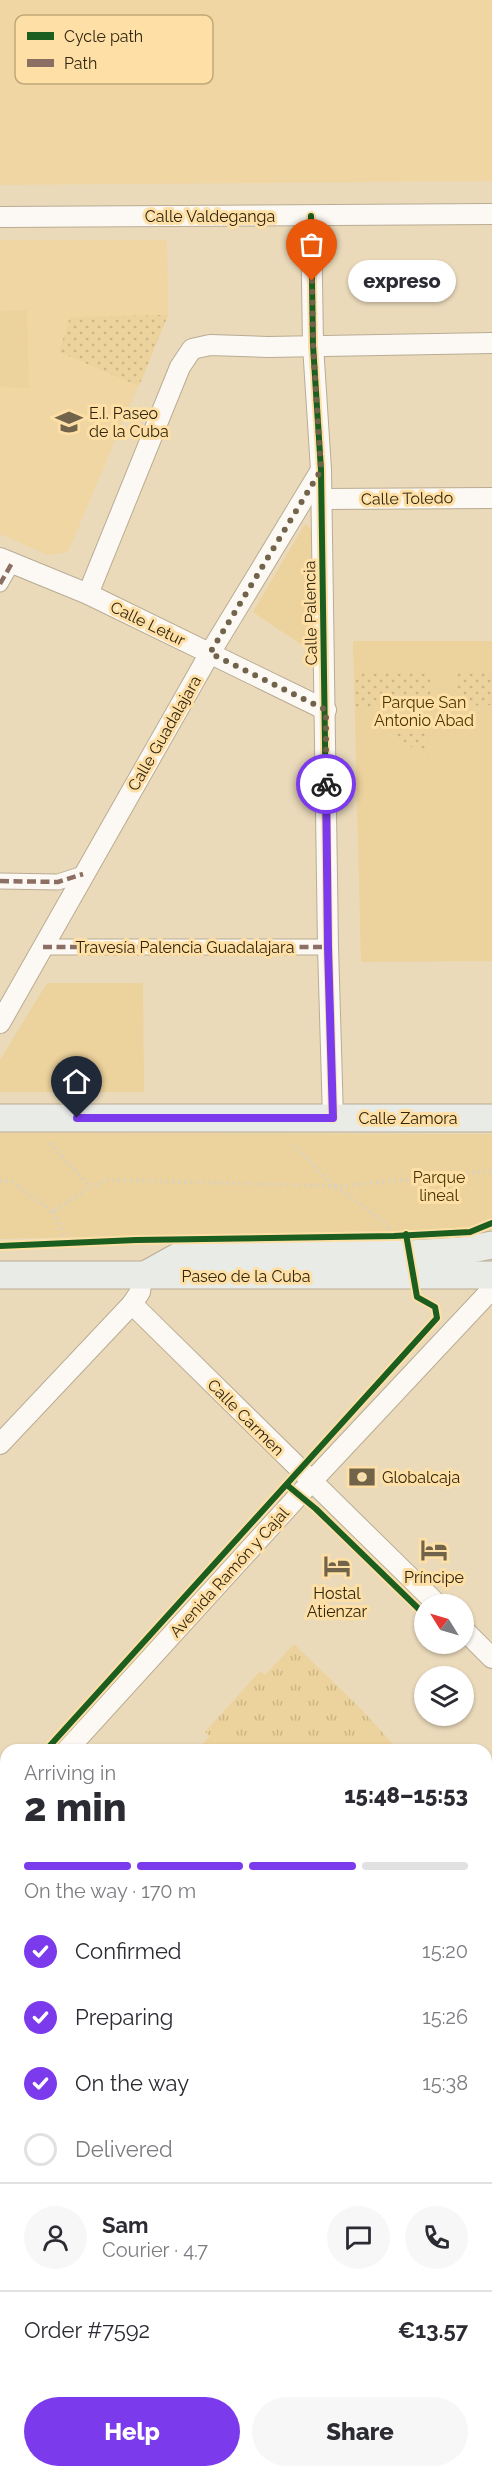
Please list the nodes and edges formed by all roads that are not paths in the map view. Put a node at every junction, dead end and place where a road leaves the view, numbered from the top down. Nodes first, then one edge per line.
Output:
1 (492, 214) edge
2 (311, 216) junction
3 (0, 217) edge
4 (492, 342) edge
5 (313, 345) junction
6 (321, 470) junction
7 (492, 498) edge
8 (321, 499) junction
9 (6, 561) edge
10 (0, 584) edge
11 (88, 594) junction
12 (210, 653) junction
13 (326, 710) junction
14 (83, 874) junction
15 (0, 881) edge
16 (43, 947) junction
17 (328, 947) junction
18 (0, 1023) edge
19 (0, 1118) edge
20 (333, 1118) junction
21 (492, 1118) edge
22 (492, 1245) edge
23 (0, 1275) edge
24 (492, 1275) edge
25 (142, 1277) junction
26 (492, 1289) edge
27 (132, 1304) junction
28 (0, 1444) edge
29 (311, 1482) junction
30 (427, 1594) edge
31 (474, 1640) edge
32 (492, 1658) edge
33 (72, 1744) edge

1 - 2 street, Calle Valdeganga
2 - 3 street, Calle Valdeganga
2 - 5 street, Calle Palencia
4 - 5 street
5 - 6 street, Calle Palencia
5 - 11 street
6 - 8 street, Calle Palencia
6 - 12 street, Calle Guadalajara
7 - 8 street, Calle Toledo
8 - 13 street, Calle Palencia
9 - 10 street
9 - 11 street, Calle Letur
11 - 12 street, Calle Letur
12 - 13 street, Calle Letur
12 - 14 street, Calle Guadalajara
13 - 17 street, Calle Palencia
14 - 15 street
14 - 16 street, Calle Guadalajara
16 - 17 street, Travesía Palencia Guadalajara
16 - 18 street, Calle Guadalajara
17 - 20 street, Calle Palencia
19 - 20 main road, Calle Zamora
20 - 21 main road, Calle Zamora
22 - 25 main road
23 - 25 main road, Paseo de la Cuba
24 - 25 main road, Paseo de la Cuba
25 - 27 street
26 - 29 street, Avenida Ramón y Cajal
27 - 28 street
27 - 29 street, Calle Carmen
29 - 30 street, Calle Carmen
29 - 33 street, Avenida Ramón y Cajal
31 - 32 street

